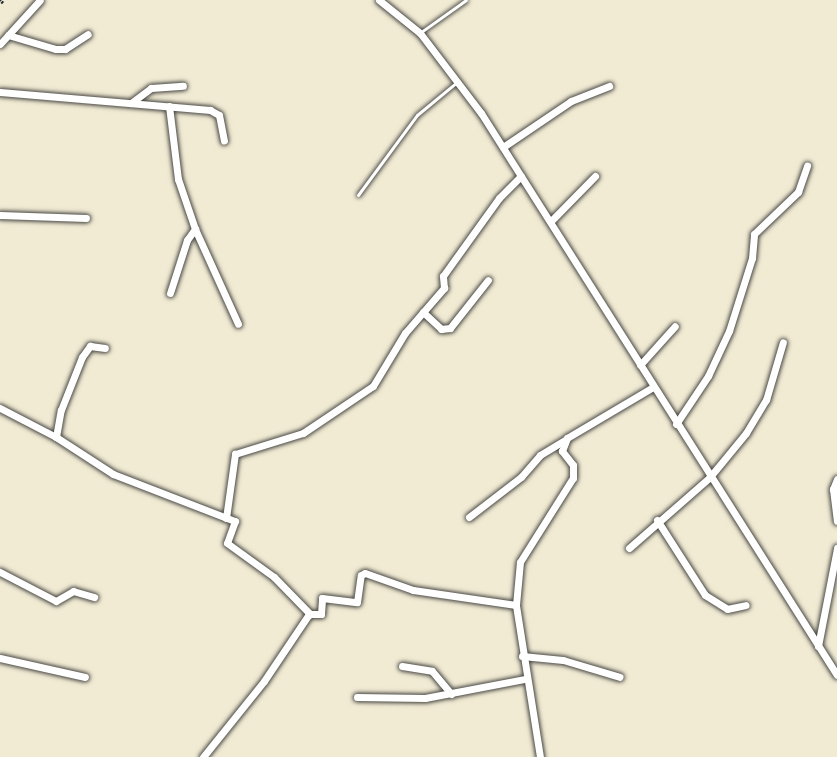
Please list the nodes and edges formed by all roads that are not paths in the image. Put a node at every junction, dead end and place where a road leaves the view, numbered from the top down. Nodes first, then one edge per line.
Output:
1 (40, 0) edge
2 (379, 0) edge
3 (466, 0) edge
4 (420, 33) junction
5 (87, 34) dead end
6 (8, 35) junction
7 (0, 44) edge
8 (459, 81) junction
9 (183, 86) dead end
10 (609, 86) dead end
11 (0, 92) edge
12 (131, 103) junction
13 (169, 106) junction
14 (224, 141) dead end
15 (503, 147) junction
16 (807, 166) dead end
17 (521, 176) junction
18 (595, 176) dead end
19 (358, 195) dead end
20 (0, 215) edge
21 (86, 218) dead end
22 (551, 221) junction
23 (195, 229) junction
24 (488, 280) dead end
25 (170, 293) dead end
26 (423, 312) junction
27 (238, 324) dead end
28 (675, 326) dead end
29 (783, 342) dead end
30 (105, 348) dead end
31 (640, 365) junction
32 (653, 387) junction
33 (0, 408) edge
34 (676, 424) junction
35 (56, 437) junction
36 (567, 438) junction
37 (709, 478) junction
38 (837, 479) edge
39 (470, 517) dead end
40 (226, 518) junction
41 (657, 520) junction
42 (837, 521) edge
43 (629, 548) dead end
44 (837, 548) edge
45 (0, 572) edge
46 (94, 597) dead end
47 (746, 604) dead end
48 (516, 605) junction
49 (309, 614) junction
50 (818, 646) junction
51 (522, 656) junction
52 (0, 658) edge
53 (402, 666) dead end
54 (837, 675) edge
55 (85, 677) dead end
56 (621, 677) dead end
57 (525, 679) junction
58 (451, 694) junction
59 (357, 697) dead end
60 (202, 757) edge
61 (540, 757) edge

1 - 6 street
2 - 4 street
3 - 4 lane
4 - 8 street
5 - 6 street
6 - 7 street
8 - 15 street
8 - 19 lane
9 - 12 street
10 - 15 street
11 - 12 street
12 - 13 street
13 - 14 street
13 - 23 street
15 - 17 street
16 - 34 street
17 - 22 street
17 - 26 street
18 - 22 street
20 - 21 street
22 - 31 street
23 - 25 street
23 - 27 street
24 - 26 street
26 - 40 street
28 - 31 street
29 - 37 street
30 - 35 street
31 - 32 street
32 - 34 street
32 - 36 street
33 - 35 street
34 - 37 street
35 - 40 street
36 - 39 street
36 - 48 street
37 - 41 street
37 - 50 street
38 - 42 street
40 - 49 street
41 - 43 street
41 - 47 street
44 - 50 street
45 - 46 street
48 - 49 street
48 - 51 street
49 - 60 street
50 - 54 street
51 - 56 street
51 - 57 street
52 - 55 street
53 - 58 street
57 - 58 street
57 - 61 street
58 - 59 street

